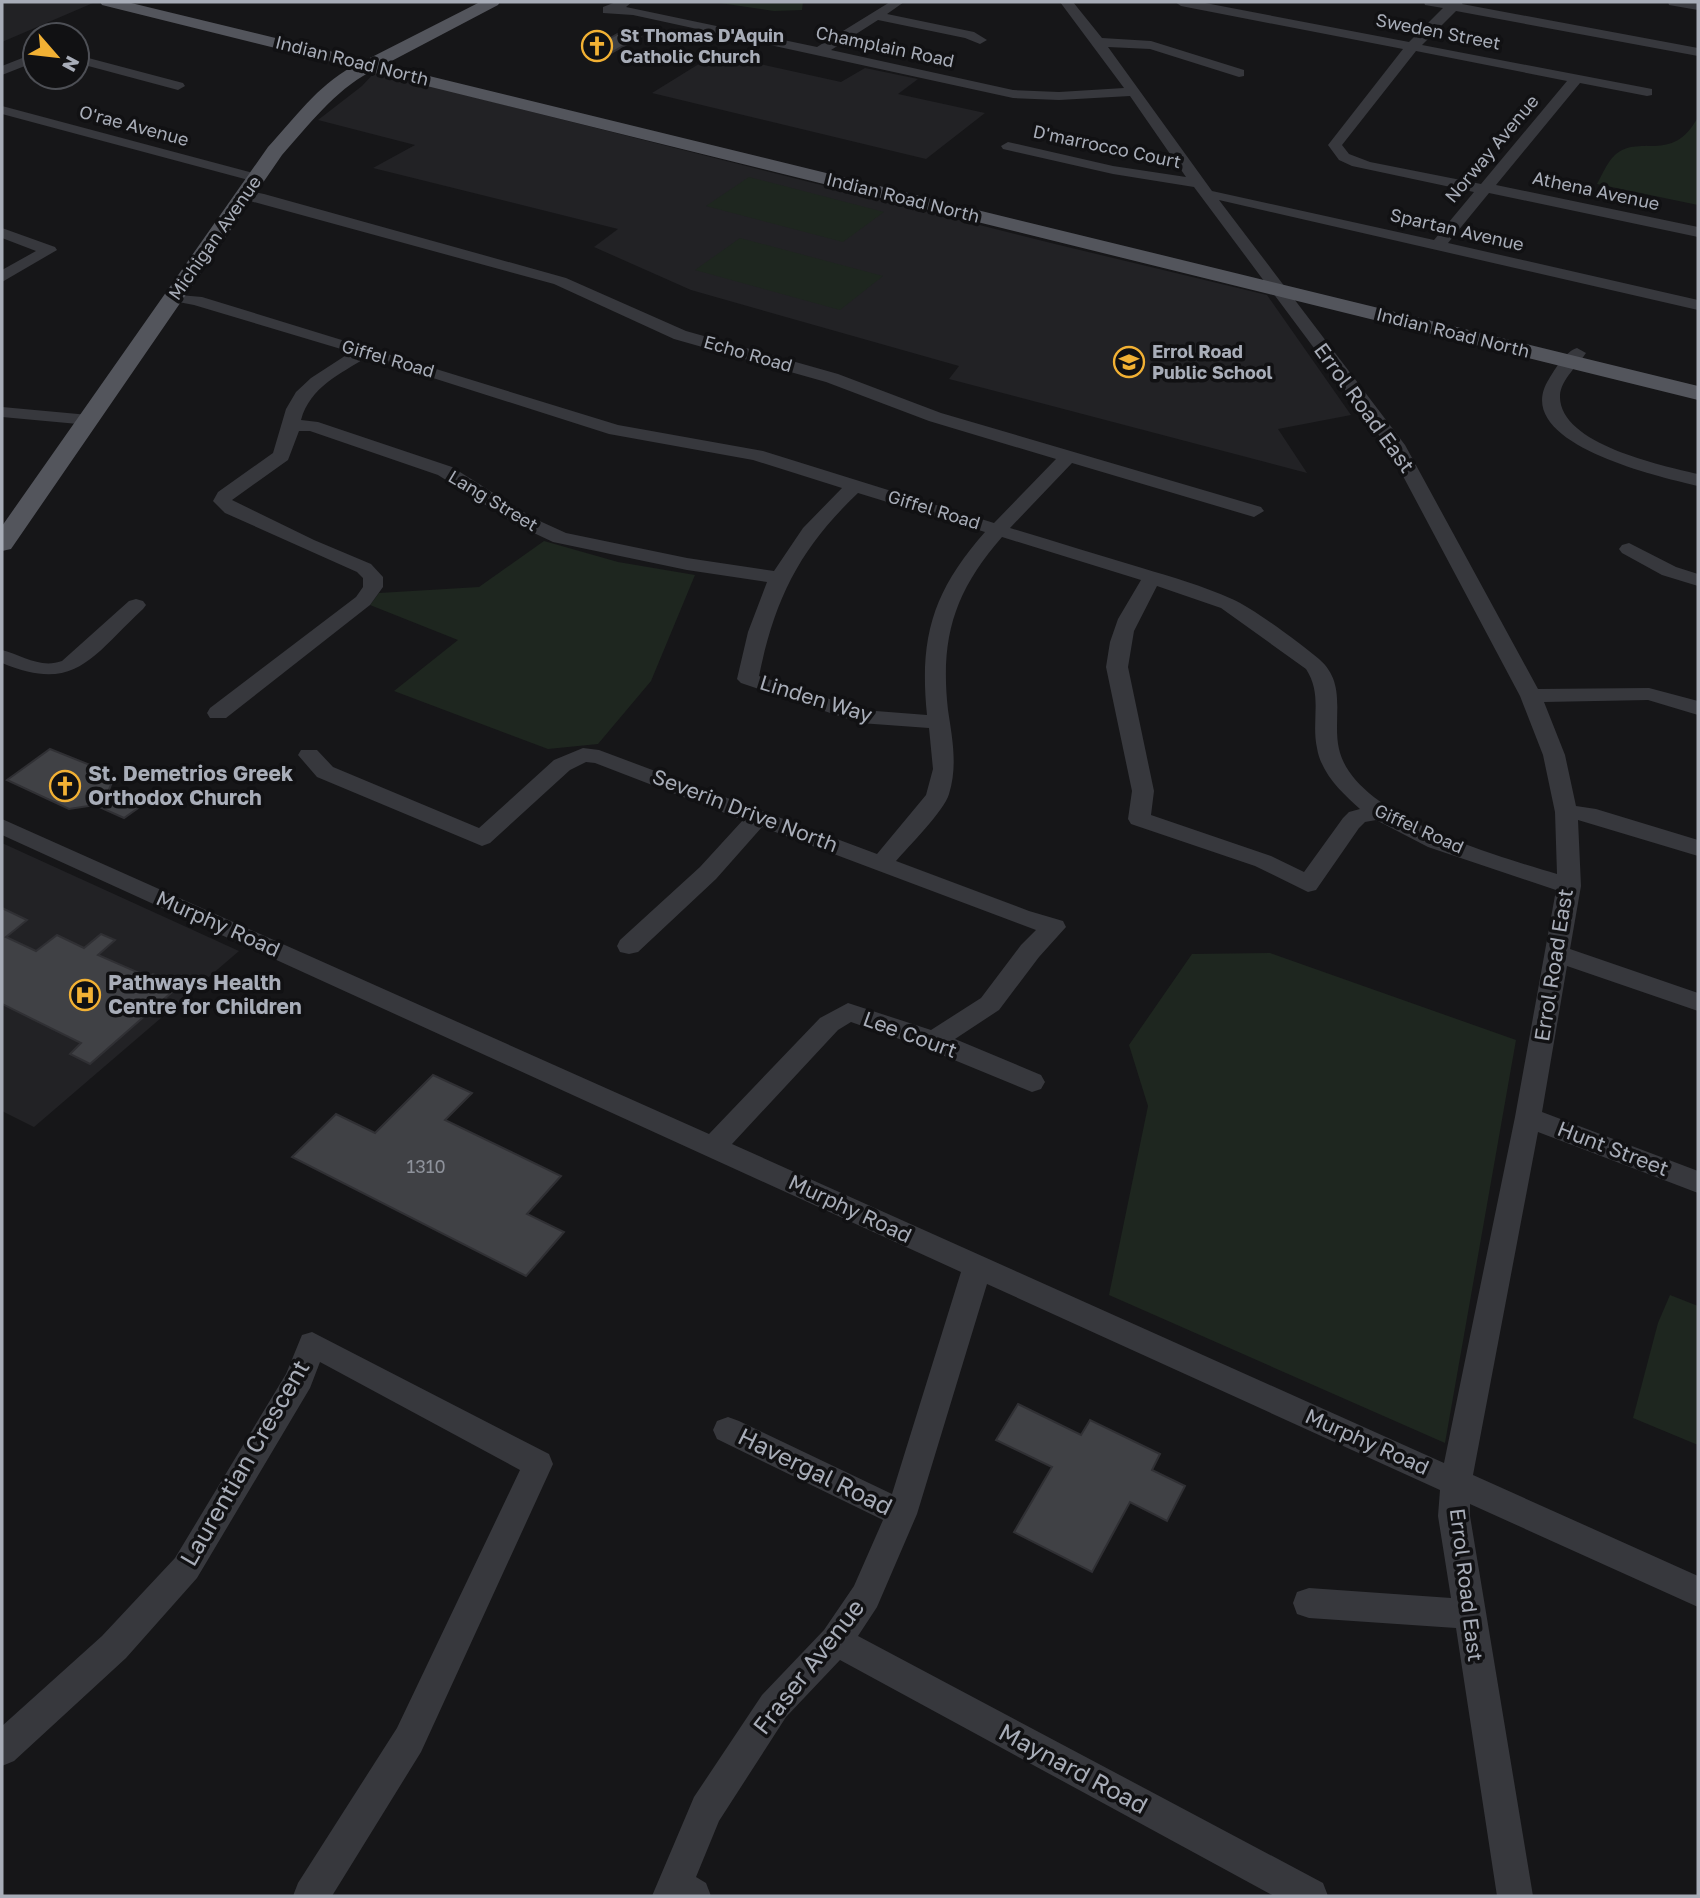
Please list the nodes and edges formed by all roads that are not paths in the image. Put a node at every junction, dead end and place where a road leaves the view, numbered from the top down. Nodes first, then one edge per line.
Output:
1 (108, 2) edge
2 (138, 2) edge
3 (492, 2) edge
4 (626, 2) edge
5 (898, 2) edge
6 (1066, 2) edge
7 (1181, 2) edge
8 (1430, 2) edge
9 (1674, 2) edge
10 (1455, 4) edge
11 (1698, 6) edge
12 (877, 16) junction
13 (980, 40) dead end
14 (1098, 42) junction
15 (1412, 47) junction
16 (302, 49) junction
17 (819, 52) junction
18 (1698, 52) edge
19 (21, 63) edge
20 (91, 63) edge
21 (374, 63) junction
22 (2, 71) edge
23 (1239, 73) dead end
24 (1576, 79) junction
25 (178, 86) dead end
26 (1135, 92) junction
27 (1647, 92) dead end
28 (321, 100) junction
29 (2, 110) edge
30 (1008, 146) dead end
31 (250, 187) junction
32 (1486, 187) junction
33 (1203, 189) junction
34 (1698, 232) edge
35 (2, 233) edge
36 (1438, 245) junction
37 (2, 277) edge
38 (1275, 286) junction
39 (174, 297) junction
40 (1698, 305) edge
41 (364, 352) junction
42 (1574, 358) junction
43 (1698, 383) edge
44 (1698, 393) edge
45 (2, 412) edge
46 (89, 420) junction
47 (293, 425) junction
48 (1069, 456) junction
49 (1698, 480) edge
50 (853, 486) junction
51 (1254, 510) dead end
52 (1000, 531) junction
53 (2, 544) edge
54 (1629, 549) dead end
55 (1153, 577) junction
56 (779, 578) junction
57 (1698, 580) edge
58 (136, 605) dead end
59 (2, 656) edge
60 (1531, 696) junction
61 (1698, 708) edge
62 (218, 713) dead end
63 (941, 722) junction
64 (309, 755) dead end
65 (1377, 812) junction
66 (1566, 812) junction
67 (759, 817) junction
68 (2, 826) edge
69 (1698, 848) edge
70 (882, 863) junction
71 (1569, 886) junction
72 (629, 947) dead end
73 (1558, 954) junction
74 (1698, 1002) edge
75 (934, 1041) junction
76 (1032, 1082) dead end
77 (1528, 1117) junction
78 (714, 1146) junction
79 (1698, 1182) edge
80 (977, 1268) junction
81 (728, 1430) dead end
82 (1457, 1481) junction
83 (901, 1514) junction
84 (1698, 1592) edge
85 (1309, 1603) dead end
86 (1468, 1614) junction
87 (836, 1641) junction
88 (2, 1749) edge
89 (679, 1893) edge
90 (311, 1896) edge
91 (1310, 1896) edge
92 (1515, 1896) edge

1 - 16 main road, Indian Road North
2 - 21 main road, Indian Road North
3 - 21 main road, Michigan Avenue
4 - 17 street, Champlain Road
5 - 12 street
6 - 14 street, Errol Road East
7 - 15 street, Sweden Street
8 - 10 street
9 - 11 street
10 - 15 street
10 - 18 street
12 - 13 street
12 - 17 street
14 - 23 street
14 - 26 street, Errol Road East
15 - 24 street, Sweden Street
15 - 32 street, Athena Avenue
16 - 21 main road, Indian Road North
16 - 28 main road
17 - 26 street, Champlain Road
19 - 22 street
20 - 25 street
21 - 28 main road, Michigan Avenue
21 - 38 main road, Indian Road North
24 - 27 street, Sweden Street
24 - 32 street, Norway Avenue
26 - 33 street, Errol Road East
28 - 31 main road, Michigan Avenue
29 - 31 street, O'rae Avenue
30 - 33 street, D'marrocco Court
31 - 39 main road, Michigan Avenue
31 - 48 street, Echo Road
32 - 34 street, Athena Avenue
32 - 36 street, Norway Avenue
33 - 36 street, Spartan Avenue
33 - 38 street, Errol Road East
35 - 37 street
36 - 40 street, Spartan Avenue
38 - 42 main road, Indian Road North
38 - 60 street, Errol Road East
39 - 41 street, Giffel Road
39 - 46 main road, Michigan Avenue
41 - 47 street
41 - 50 street, Giffel Road
42 - 43 main road, Indian Road North
42 - 44 main road, Indian Road North
42 - 49 street
45 - 46 street
46 - 53 main road, Michigan Avenue
47 - 56 street, Lang Street
47 - 62 street
48 - 51 street, Echo Road
48 - 52 street
50 - 52 street, Giffel Road
50 - 56 street, Linden Way
52 - 55 street, Giffel Road
52 - 63 street
54 - 57 street
55 - 65 street, Giffel Road
55 - 65 street
56 - 63 street, Linden Way
58 - 59 street
60 - 61 street
60 - 66 street, Errol Road East
63 - 70 street
64 - 67 street, Severin Drive North
65 - 71 street, Giffel Road
66 - 69 street
66 - 71 street, Errol Road East
67 - 70 street, Severin Drive North
67 - 72 street
68 - 78 street, Murphy Road
70 - 75 street, Severin Drive North
71 - 73 street, Errol Road East
73 - 74 street
73 - 77 street, Errol Road East
75 - 76 street, Lee Court
75 - 78 street, Lee Court
77 - 79 street, Hunt Street
77 - 82 street, Errol Road East
78 - 80 street, Murphy Road
80 - 82 street, Murphy Road
80 - 83 street, Fraser Avenue
81 - 83 street, Havergal Road
82 - 84 street, Murphy Road
82 - 86 street, Errol Road East
83 - 87 street, Fraser Avenue
85 - 86 street
86 - 92 street, Errol Road East
87 - 89 street, Fraser Avenue
87 - 91 street, Maynard Road
88 - 90 street, Laurentian Crescent

